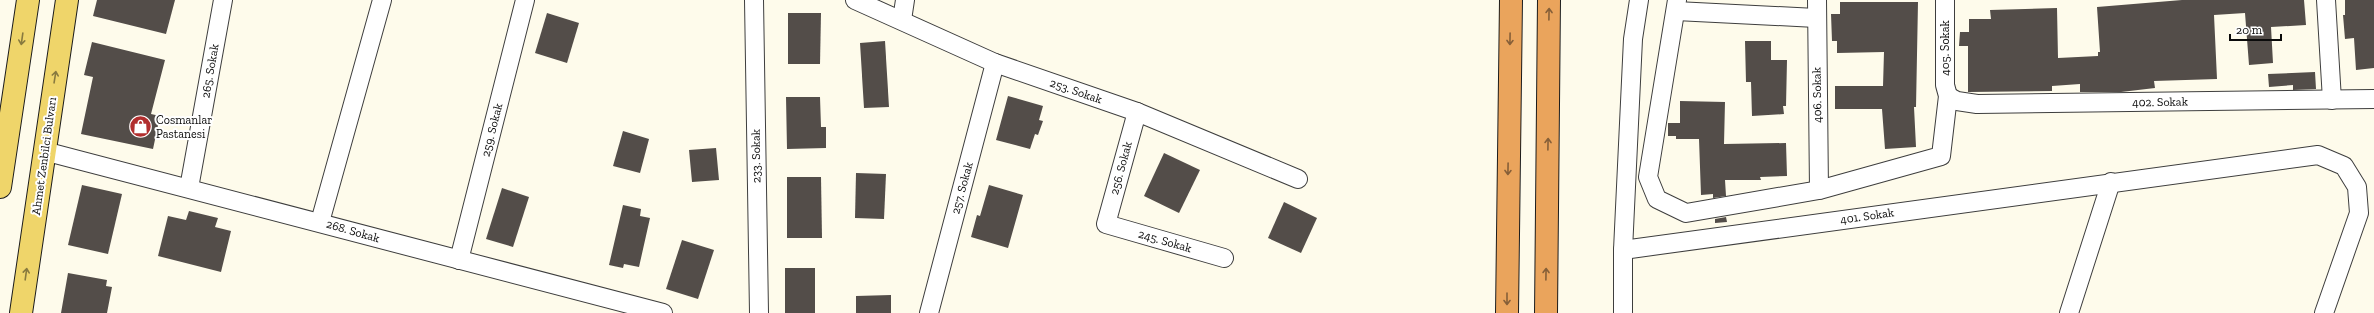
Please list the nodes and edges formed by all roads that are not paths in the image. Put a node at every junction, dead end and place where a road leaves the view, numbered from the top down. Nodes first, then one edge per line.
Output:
1 (28, 0) edge
2 (67, 0) edge
3 (223, 0) edge
4 (382, 0) edge
5 (525, 0) edge
6 (754, 0) edge
7 (855, 0) edge
8 (904, 0) edge
9 (1511, 0) edge
10 (1550, 0) edge
11 (1638, 0) edge
12 (1945, 0) edge
13 (2326, 0) edge
14 (1677, 6) edge
15 (1817, 9) edge
16 (902, 20) junction
17 (995, 63) junction
18 (1948, 96) junction
19 (2374, 99) edge
20 (2332, 100) junction
21 (1137, 112) junction
22 (44, 150) junction
23 (1298, 179) dead end
24 (2111, 182) junction
25 (0, 187) edge
26 (189, 188) junction
27 (1818, 190) junction
28 (320, 222) junction
29 (1106, 224) joint
30 (1623, 250) junction
31 (1224, 258) dead end
32 (459, 260) junction
33 (21, 313) edge
34 (662, 313) edge
35 (759, 313) edge
36 (929, 313) edge
37 (1507, 313) edge
38 (1546, 313) edge
39 (1623, 313) edge
40 (2069, 313) edge
41 (2324, 313) edge

1 -> 25 main road
22 -> 2 main road, Ahmet Zenbilci Bulvarı
3 - 26 street, 265. Sokak
4 - 28 street
5 - 32 street, 259. Sokak
6 - 35 street, 233. Sokak
7 - 16 street, 253. Sokak
8 - 16 street
9 -> 37 highway
38 -> 10 highway
11 - 30 street
12 - 18 street, 405. Sokak
13 - 20 street
14 - 15 street
14 - 27 street
15 - 27 street, 406. Sokak
16 - 17 street, 253. Sokak
17 - 21 street, 253. Sokak
17 - 36 street, 257. Sokak
18 - 20 street, 402. Sokak
18 - 27 street, 405. Sokak
19 - 20 street, 402. Sokak
21 - 23 street, 253. Sokak
21 - 29 street, 256. Sokak
22 - 26 street, 268. Sokak
33 -> 22 main road, Ahmet Zenbilci Bulvarı
24 - 30 street, 401. Sokak
24 - 40 street
24 - 41 street, 401. Sokak
26 - 28 street, 268. Sokak
28 - 32 street, 268. Sokak
29 - 31 street, 245. Sokak
30 - 39 street
32 - 34 street, 268. Sokak

